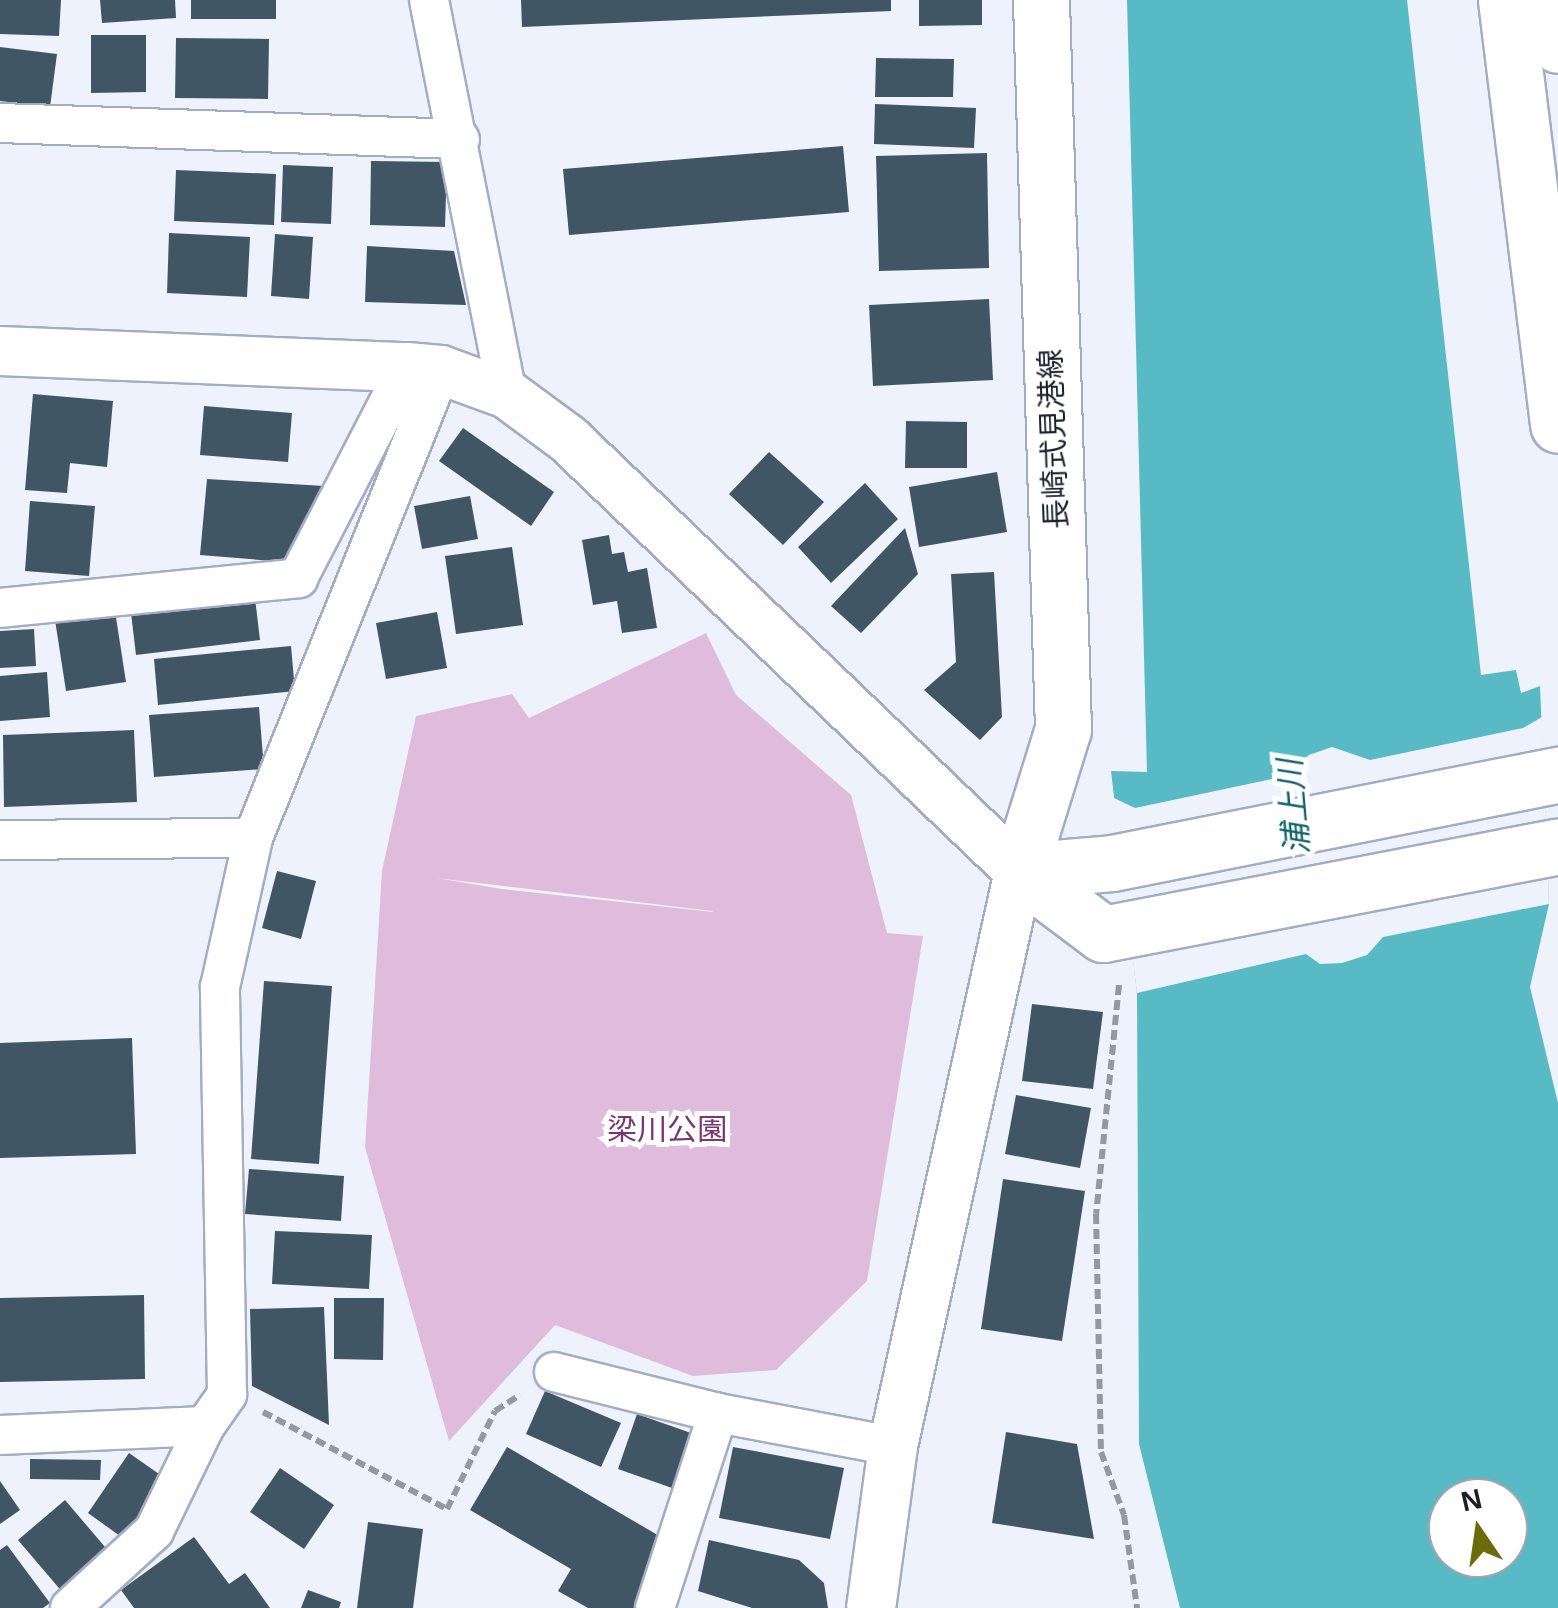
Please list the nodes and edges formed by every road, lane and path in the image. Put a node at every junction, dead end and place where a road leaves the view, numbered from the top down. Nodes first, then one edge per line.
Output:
1 (429, 0) edge
2 (1041, 0) edge
3 (1506, 0) edge
4 (1552, 0) edge
5 (1558, 45) edge
6 (0, 123) edge
7 (460, 140) junction
8 (0, 351) edge
9 (424, 369) junction
10 (506, 394) junction
11 (1558, 424) edge
12 (0, 608) edge
13 (1552, 776) edge
14 (253, 838) junction
15 (0, 840) edge
16 (1558, 846) edge
17 (1020, 871) junction
18 (1119, 985) dead end
19 (554, 1372) joint
20 (227, 1394) junction
21 (718, 1413) junction
22 (204, 1426) junction
23 (0, 1435) edge
24 (893, 1446) junction
25 (70, 1608) edge
26 (655, 1608) edge
27 (871, 1608) edge
28 (1138, 1608) edge

1 - 7 street
2 - 17 main road, 長崎式見港線
3 - 11 main road
4 - 5 main road
6 - 7 street
7 - 10 street
8 - 9 street
9 - 10 street
9 - 12 street
9 - 14 street
10 - 17 street
13 - 17 main road
14 - 15 street
14 - 20 street
16 - 17 main road
17 - 24 street
18 - 28 path
19 - 20 path
19 - 21 street
20 - 22 street
21 - 24 street
21 - 26 street
22 - 23 street
22 - 25 street
24 - 27 street

